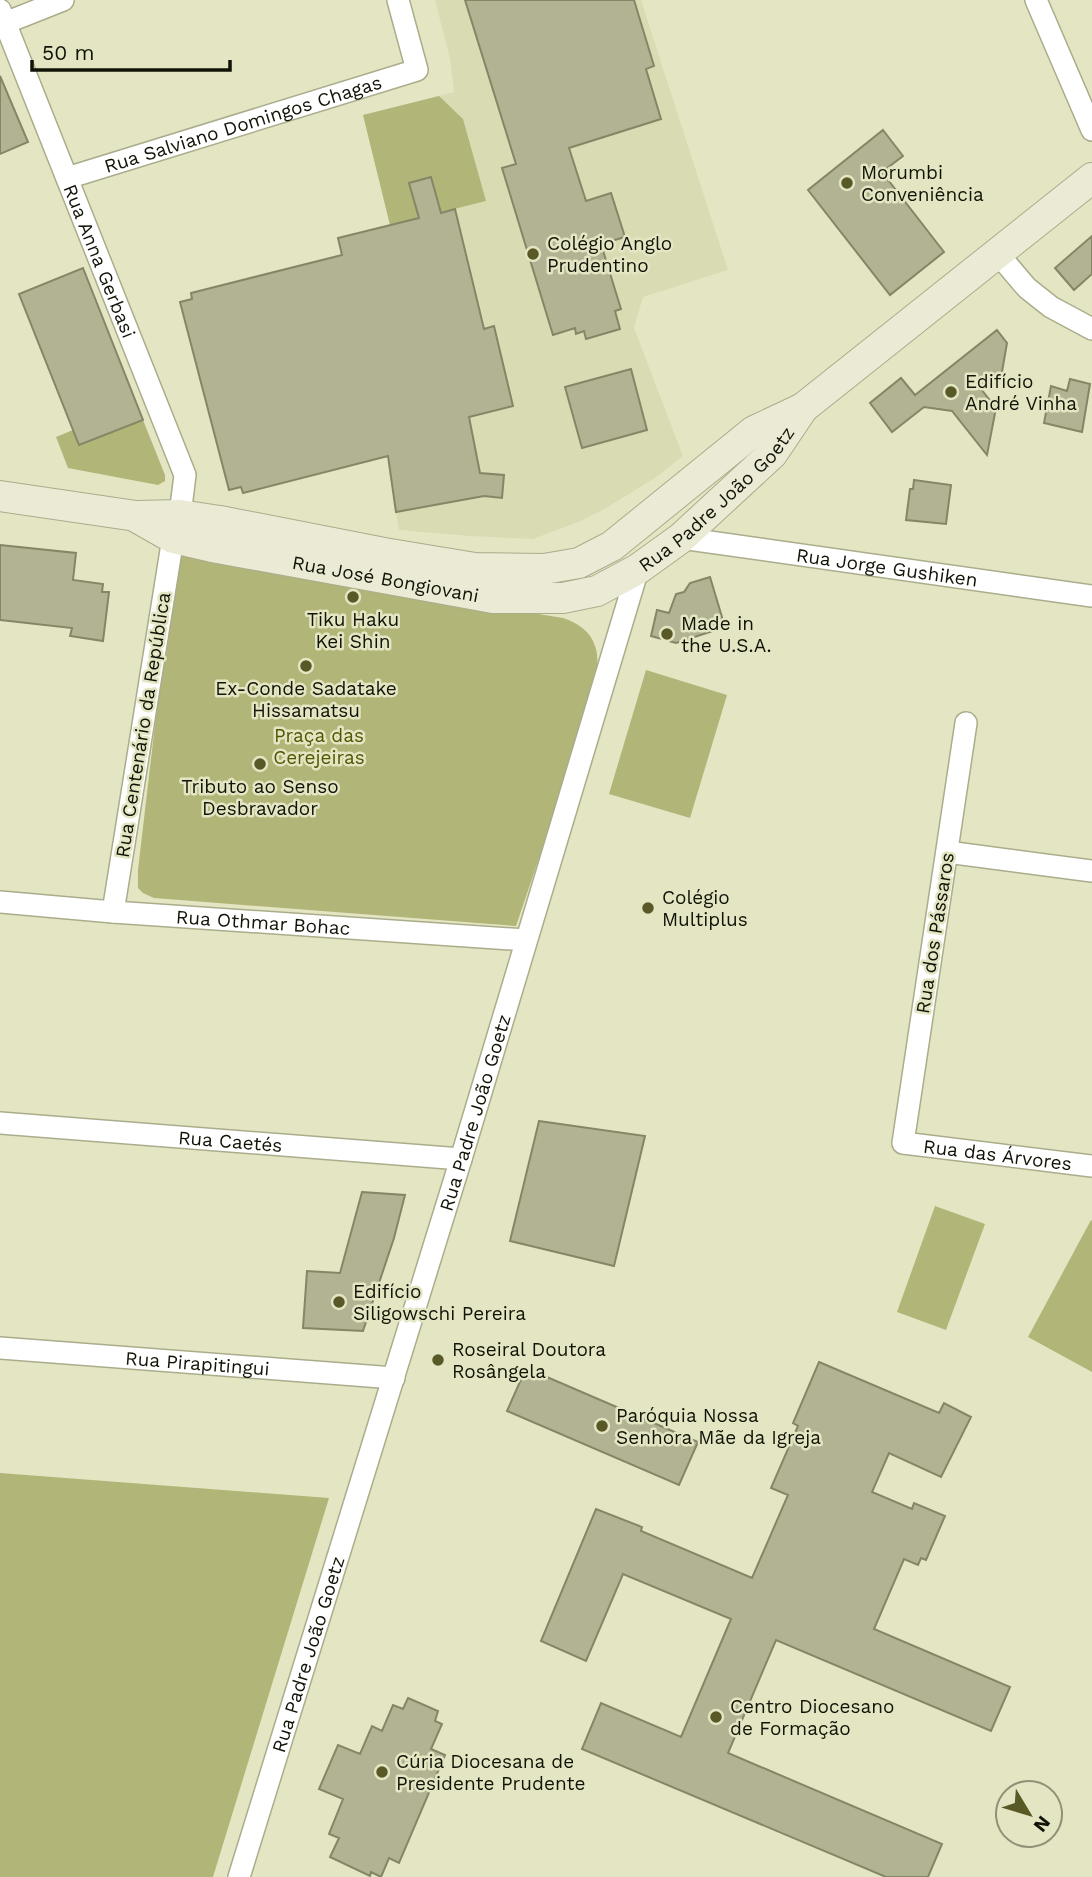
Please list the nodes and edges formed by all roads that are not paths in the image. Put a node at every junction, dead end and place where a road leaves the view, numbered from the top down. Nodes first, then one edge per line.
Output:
1 (63, 0) edge
2 (398, 0) edge
3 (1036, 0) edge
4 (2, 19) edge
5 (1092, 130) edge
6 (67, 178) junction
7 (1092, 178) edge
8 (998, 254) junction
9 (1092, 330) edge
10 (803, 408) junction
11 (0, 496) edge
12 (177, 526) junction
13 (681, 538) junction
14 (544, 569) joint
15 (638, 569) junction
16 (1092, 596) edge
17 (967, 723) dead end
18 (947, 852) junction
19 (1092, 871) edge
20 (0, 902) edge
21 (113, 912) junction
22 (526, 940) junction
23 (0, 1123) edge
24 (903, 1143) joint
25 (461, 1159) junction
26 (1092, 1166) edge
27 (0, 1348) edge
28 (394, 1378) junction
29 (239, 1877) edge

1 - 4 street
2 - 6 street, Rua Salviano Domingos Chagas
3 - 5 street
4 - 6 street, Rua Anna Gerbasi
6 - 12 street, Rua Anna Gerbasi
7 - 8 street, Rua Padre João Goetz
8 - 9 street
8 - 10 street, Rua Padre João Goetz
10 - 13 street, Rua Padre João Goetz
10 - 14 street, Rua Padre João Goetz
11 - 12 street, Rua José Bongiovani
12 - 14 street, Rua José Bongiovani
12 - 15 street, Rua José Bongiovani
12 - 21 street, Rua Centenário da República
13 - 15 street, Rua Padre João Goetz
13 - 16 street, Rua Jorge Gushiken
15 - 22 street, Rua Padre João Goetz
17 - 18 street, Rua dos Pássaros
18 - 19 street
18 - 24 street, Rua dos Pássaros
20 - 21 street, Rua Othmar Bohac
21 - 22 street, Rua Othmar Bohac
22 - 25 street, Rua Padre João Goetz
23 - 25 street, Rua Caetés
24 - 26 street, Rua das Árvores
25 - 28 street, Rua Padre João Goetz
27 - 28 street, Rua Pirapitingui
28 - 29 street, Rua Padre João Goetz

